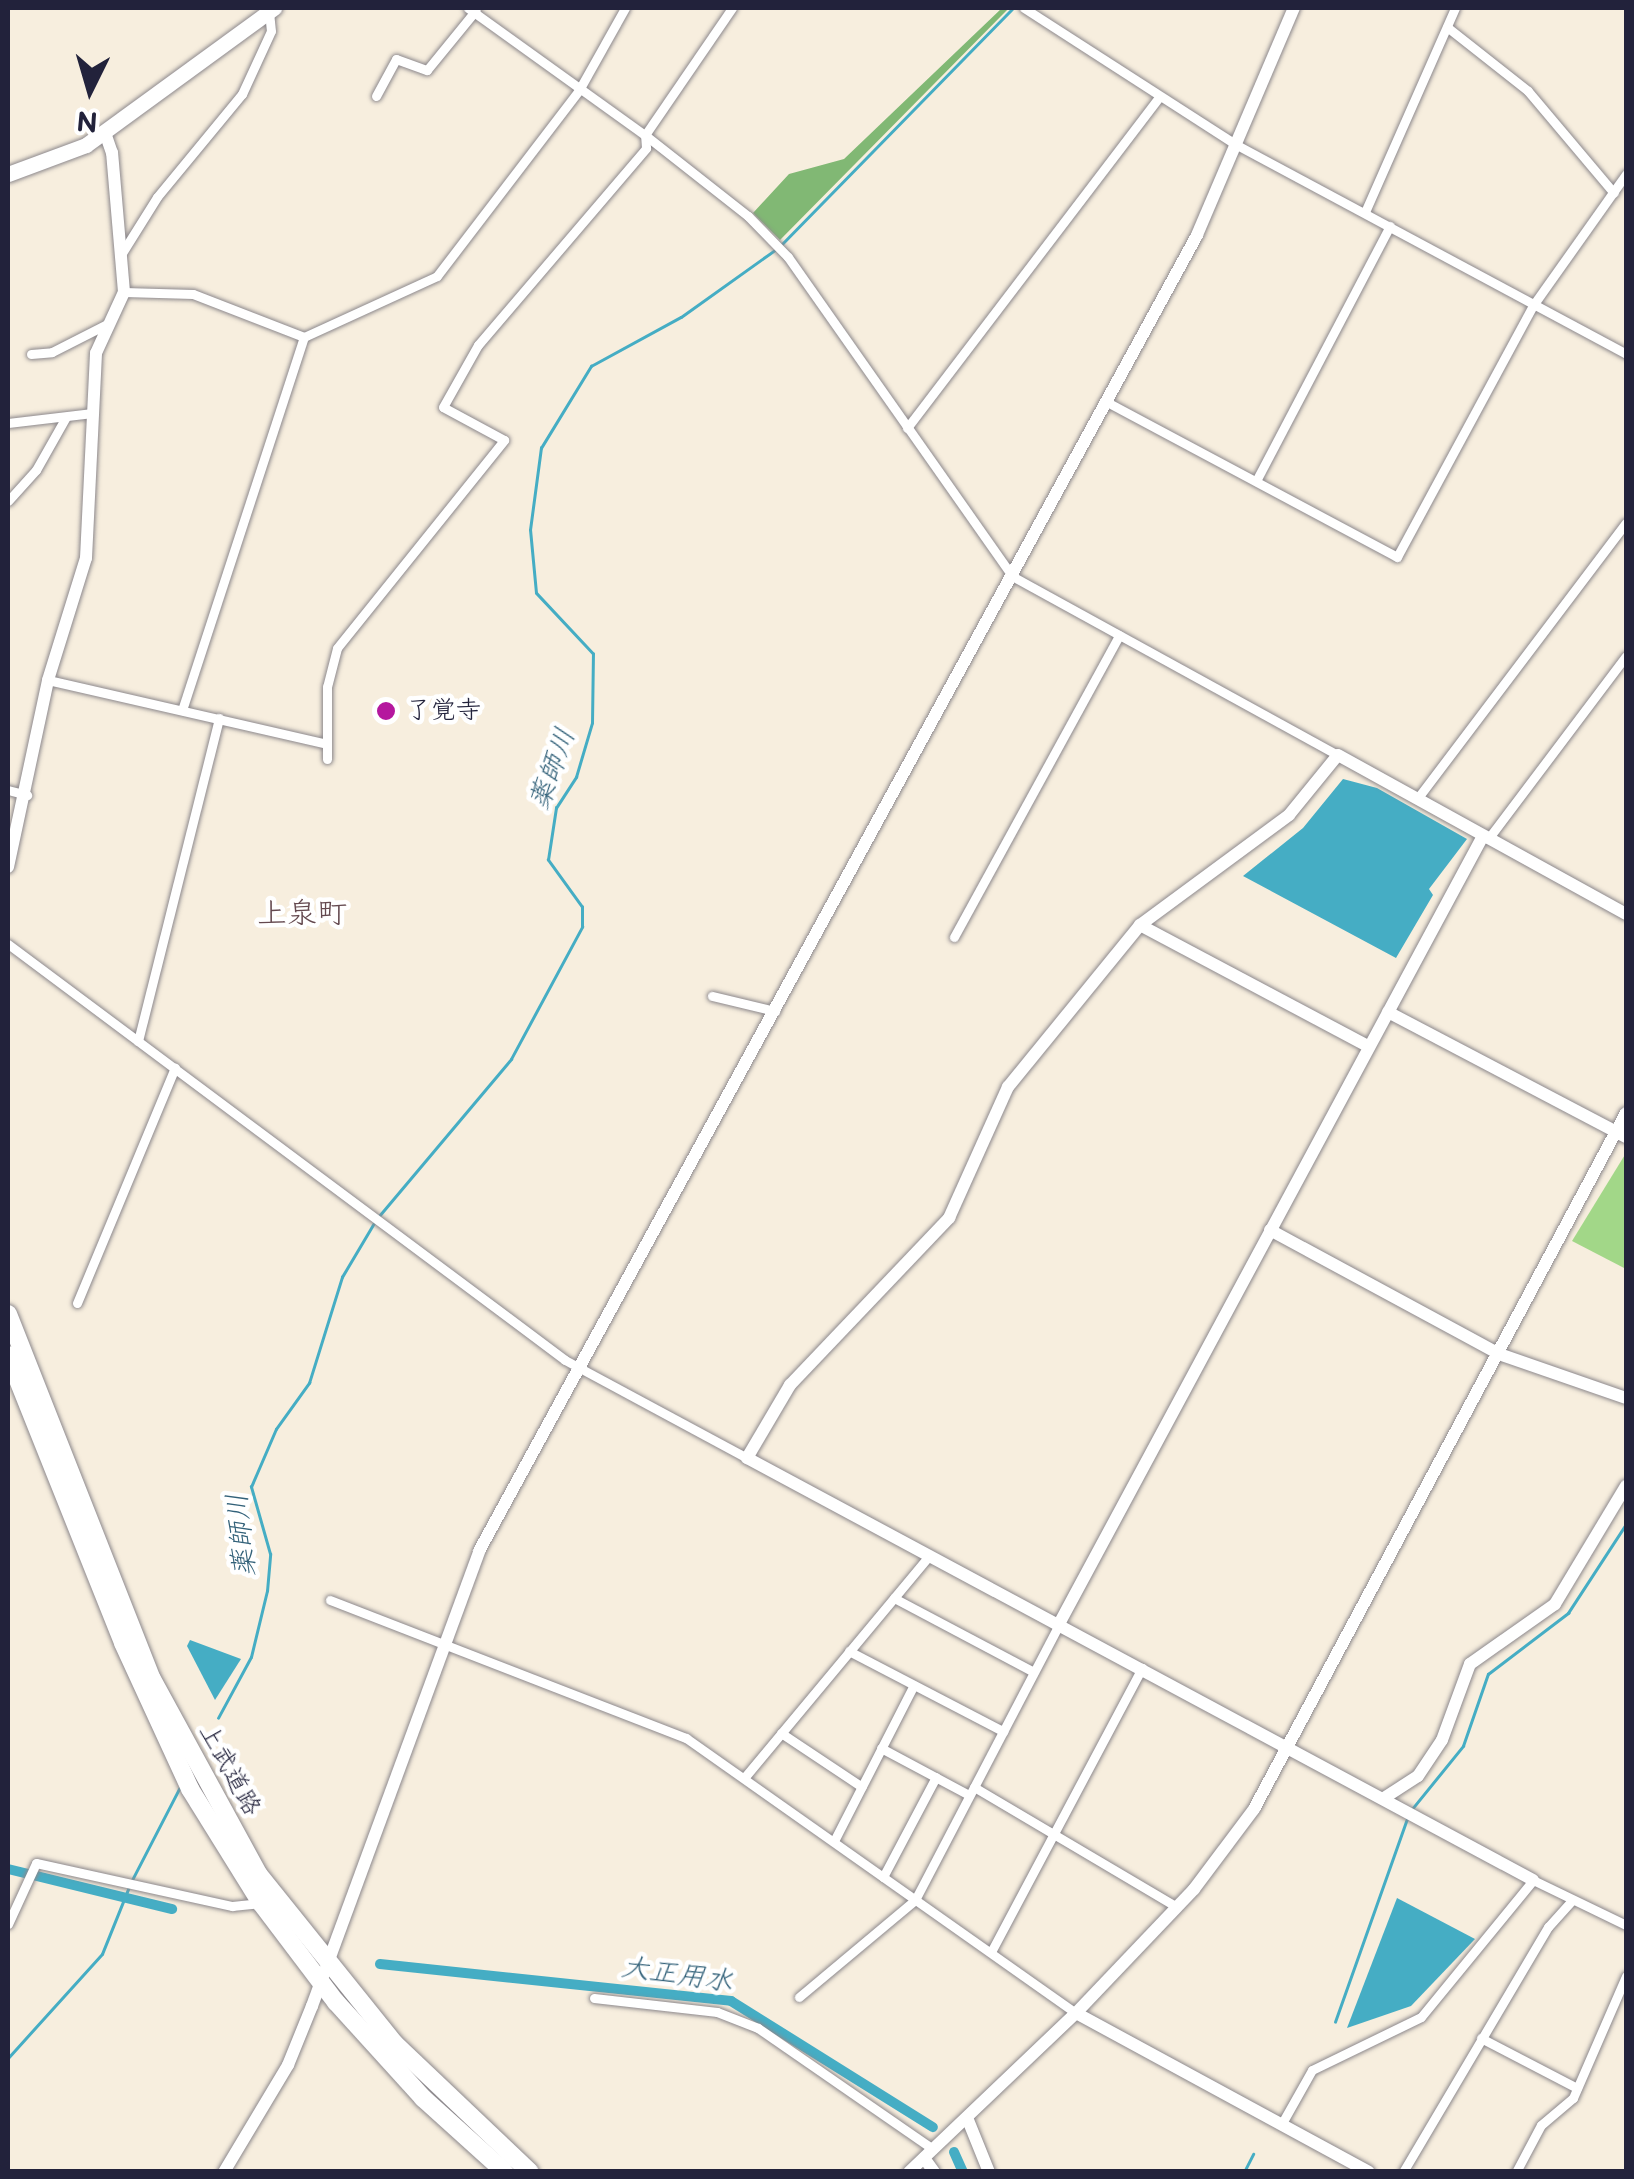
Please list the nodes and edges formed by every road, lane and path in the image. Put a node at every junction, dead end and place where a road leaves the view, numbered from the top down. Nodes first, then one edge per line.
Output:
1 (625, 8) edge
2 (732, 8) edge
3 (1024, 8) edge
4 (1294, 8) edge
5 (1455, 8) edge
6 (271, 9) edge
7 (473, 9) edge
8 (1447, 27) junction
9 (579, 90) junction
10 (376, 96) dead end
11 (1160, 96) junction
12 (105, 133) junction
13 (645, 134) junction
14 (1235, 144) junction
15 (8, 174) edge
16 (1626, 174) edge
17 (1614, 193) junction
18 (1365, 212) junction
19 (1390, 226) junction
20 (122, 253) junction
21 (124, 292) junction
22 (1534, 304) junction
23 (108, 324) junction
24 (304, 337) junction
25 (31, 354) dead end
26 (1626, 354) edge
27 (1105, 402) junction
28 (92, 413) junction
29 (66, 418) junction
30 (8, 423) edge
31 (907, 428) junction
32 (1256, 482) junction
33 (8, 501) edge
34 (1626, 523) edge
35 (1012, 576) junction
36 (1119, 635) junction
37 (1626, 656) edge
38 (48, 680) junction
39 (182, 710) junction
40 (219, 718) junction
41 (328, 744) junction
42 (1338, 755) junction
43 (327, 759) dead end
44 (8, 790) edge
45 (27, 796) junction
46 (1417, 799) junction
47 (1485, 837) junction
48 (8, 868) edge
49 (1626, 914) edge
50 (1140, 925) junction
51 (954, 938) dead end
52 (8, 944) edge
53 (712, 996) dead end
54 (775, 1011) junction
55 (1388, 1012) junction
56 (138, 1041) junction
57 (1369, 1047) junction
58 (175, 1068) junction
59 (1626, 1113) edge
60 (1621, 1135) edge
61 (1270, 1230) junction
62 (77, 1303) dead end
63 (8, 1314) edge
64 (1499, 1354) junction
65 (8, 1355) edge
66 (582, 1370) junction
67 (1626, 1398) edge
68 (748, 1458) junction
69 (1626, 1486) edge
70 (930, 1554) junction
71 (894, 1598) junction
72 (330, 1600) dead end
73 (1059, 1624) junction
74 (442, 1644) junction
75 (850, 1651) junction
76 (1142, 1668) junction
77 (1034, 1672) junction
78 (914, 1685) junction
79 (1003, 1732) junction
80 (781, 1733) junction
81 (177, 1745) junction
82 (1289, 1746) junction
83 (881, 1748) junction
84 (936, 1777) junction
85 (744, 1778) junction
86 (195, 1781) junction
87 (862, 1787) junction
88 (972, 1791) junction
89 (1384, 1798) junction
90 (1054, 1835) junction
91 (834, 1841) junction
92 (884, 1876) junction
93 (1532, 1880) junction
94 (914, 1900) junction
95 (1572, 1900) junction
96 (261, 1904) junction
97 (1177, 1907) junction
98 (8, 1924) edge
99 (1626, 1925) edge
100 (991, 1952) junction
101 (325, 1961) junction
102 (1626, 1976) edge
103 (320, 1982) junction
104 (799, 1997) dead end
105 (594, 1998) dead end
106 (1076, 2013) junction
107 (1481, 2038) junction
108 (1578, 2088) junction
109 (968, 2120) junction
110 (1281, 2126) junction
111 (929, 2154) junction
112 (224, 2172) edge
113 (505, 2172) edge
114 (530, 2172) edge
115 (909, 2172) edge
116 (934, 2172) edge
117 (989, 2172) edge
118 (1369, 2172) edge
119 (1403, 2172) edge
120 (1516, 2172) edge

1 - 9 street
2 - 13 street
3 - 11 street
4 - 14 street
5 - 8 street
6 - 12 main road
6 - 20 street
7 - 9 street
7 - 10 street
8 - 17 street
8 - 18 street
9 - 13 street
9 - 24 street
11 - 14 street
11 - 31 street
12 - 15 main road
12 - 20 street
13 - 31 street
13 - 41 street
14 - 18 street
14 - 27 street
16 - 17 street
17 - 22 street
18 - 19 street
19 - 22 street
19 - 32 street
20 - 21 street
21 - 23 street
21 - 24 street
22 - 26 street
22 - 32 street
23 - 25 street
23 - 28 street
24 - 39 street
27 - 32 street
27 - 35 street
28 - 29 street
28 - 38 street
29 - 30 street
29 - 33 street
31 - 35 street
34 - 46 street
35 - 36 street
35 - 54 street
36 - 42 street
36 - 51 street
37 - 47 street
38 - 39 street
38 - 45 street
39 - 40 street
40 - 41 street
40 - 56 street
41 - 43 street
42 - 46 street
42 - 50 street
44 - 45 street
45 - 48 street
46 - 47 street
47 - 49 street
47 - 55 street
50 - 57 street
50 - 68 street
52 - 56 street
53 - 54 street
54 - 66 street
55 - 57 street
55 - 60 street
56 - 58 street
57 - 61 street
58 - 62 street
58 - 66 street
59 - 60 street
60 - 64 street
61 - 64 street
61 - 73 street
63 - 81 highway, 上武道路
64 - 67 street
64 - 82 street
65 - 81 highway, 上武道路
66 - 68 street
66 - 74 street
68 - 70 street
69 - 89 street
70 - 71 street
70 - 73 street
71 - 75 street
71 - 77 street
72 - 74 street
73 - 76 street
73 - 77 street
74 - 85 street
74 - 101 street
75 - 78 street
75 - 80 street
76 - 82 street
76 - 90 street
77 - 79 street
78 - 79 street
78 - 83 street
79 - 88 street
80 - 85 street
80 - 87 street
81 - 86 highway, 上武道路
82 - 89 street
82 - 97 street
83 - 84 street
83 - 87 street
84 - 88 street
84 - 92 street
85 - 91 street
86 - 96 highway, 上武道路
86 - 101 highway, 上武道路
87 - 91 street
88 - 90 street
88 - 94 street
89 - 93 street
90 - 97 street
90 - 100 street
91 - 92 street
92 - 94 street
93 - 95 street
93 - 110 street
94 - 100 street
94 - 104 street
95 - 99 street
95 - 107 street
96 - 98 street
96 - 103 highway, 上武道路
97 - 106 street
100 - 106 street
101 - 103 street
101 - 114 highway, 上武道路
102 - 108 street
103 - 112 street
103 - 113 highway, 上武道路
105 - 111 street
106 - 109 street
106 - 110 street
107 - 108 street
107 - 119 street
108 - 120 street
109 - 111 street
109 - 117 street
110 - 118 street
111 - 115 street
111 - 116 street

